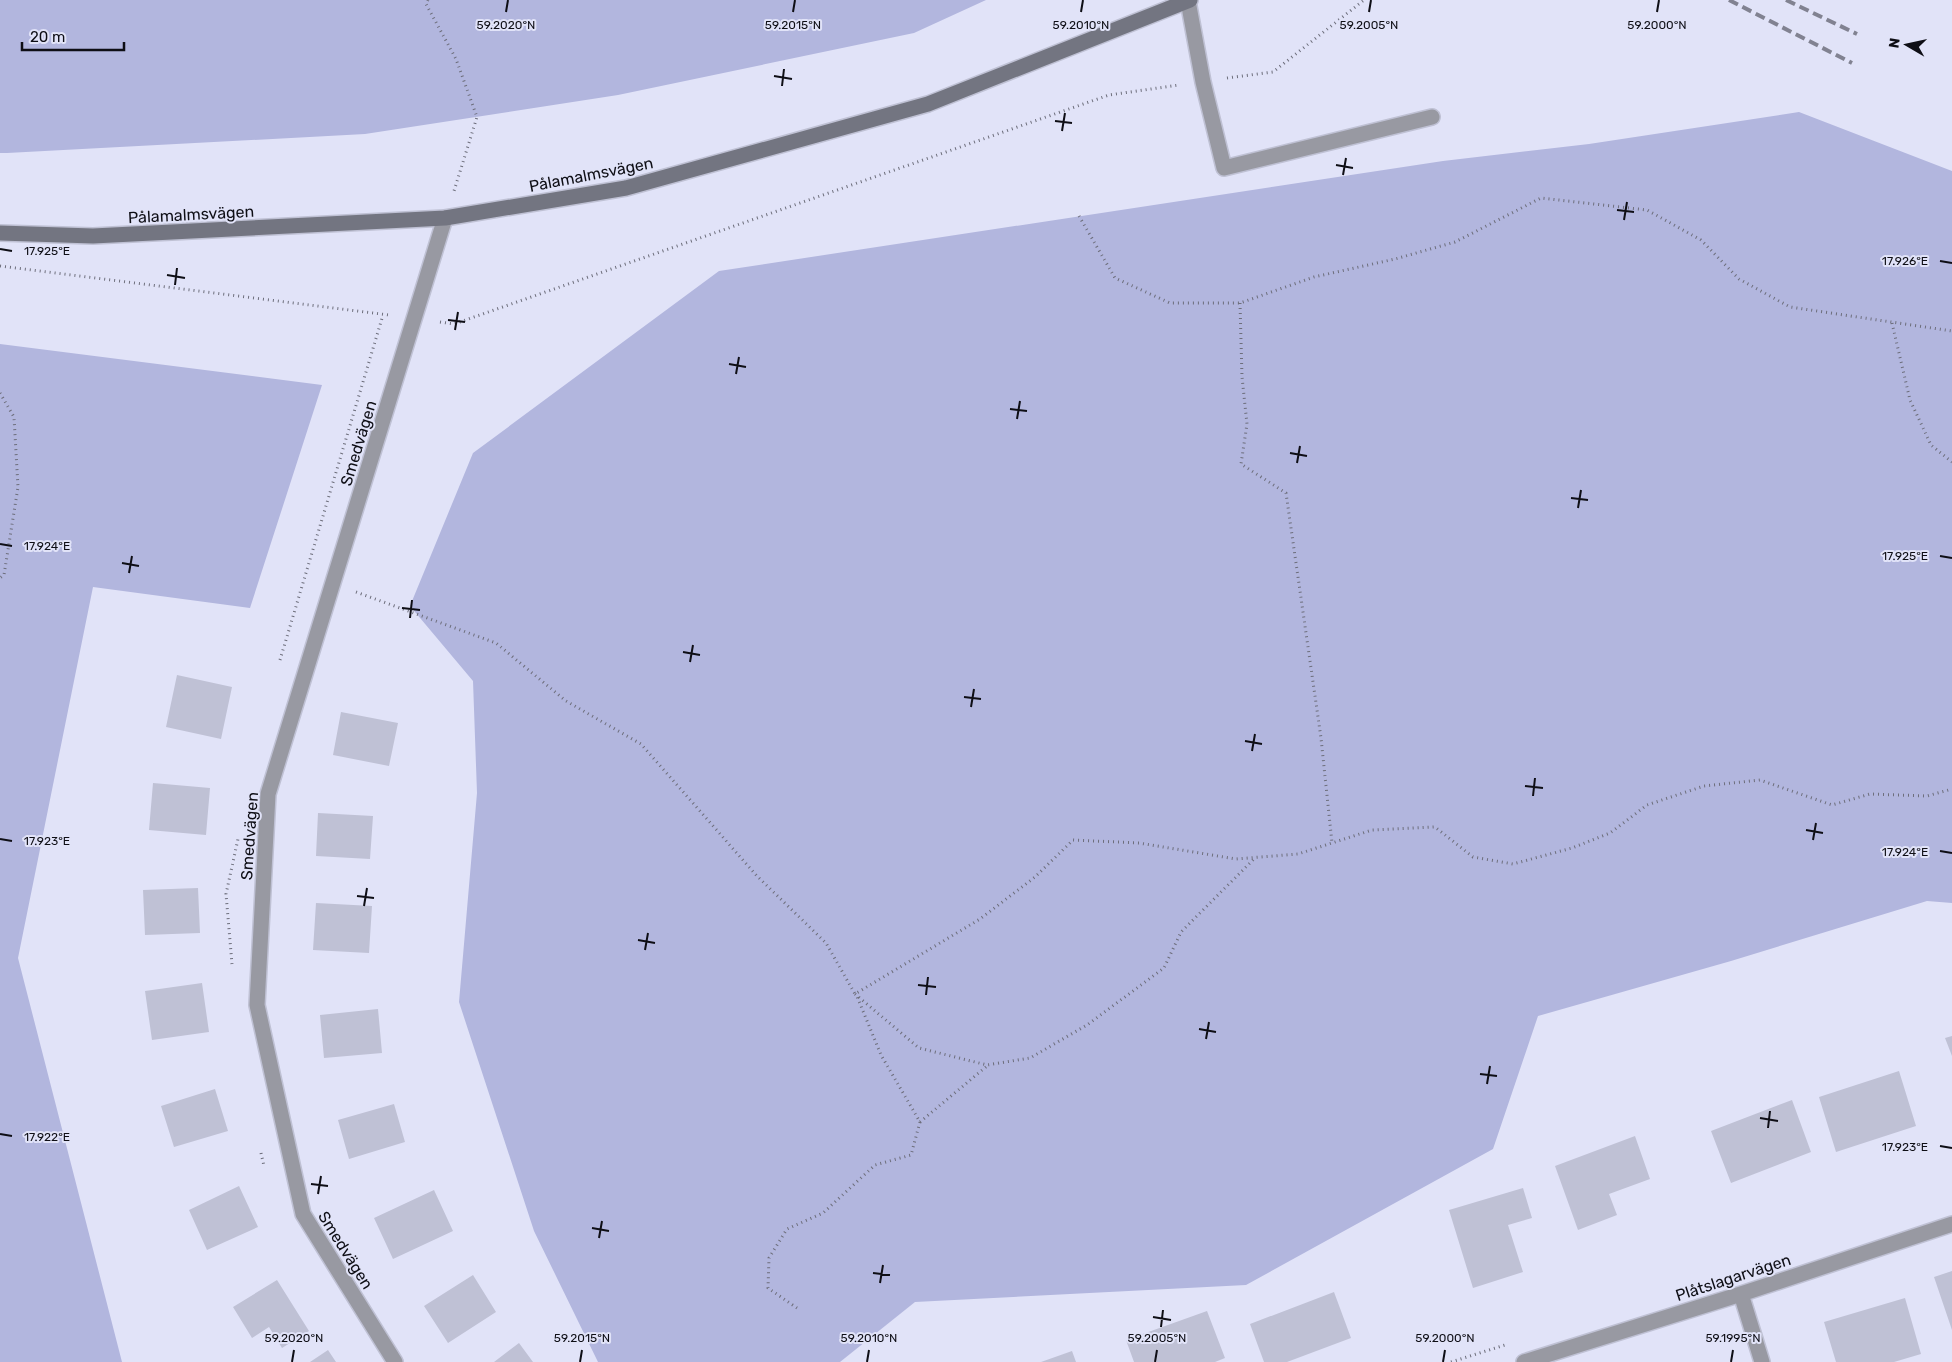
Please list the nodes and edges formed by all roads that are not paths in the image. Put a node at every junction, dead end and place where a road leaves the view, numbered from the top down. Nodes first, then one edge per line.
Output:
1 (1189, 0) edge
2 (1432, 117) dead end
3 (445, 218) junction
4 (0, 233) edge
5 (1952, 1224) edge
6 (1742, 1294) junction
7 (395, 1362) edge
8 (1524, 1362) edge
9 (1762, 1362) edge

1 - 2 street
1 - 3 street, Pålamalmsvägen
3 - 4 street, Pålamalmsvägen
3 - 7 street, Smedvägen
5 - 6 street, Plåtslagarvägen
6 - 8 street, Plåtslagarvägen
6 - 9 street

